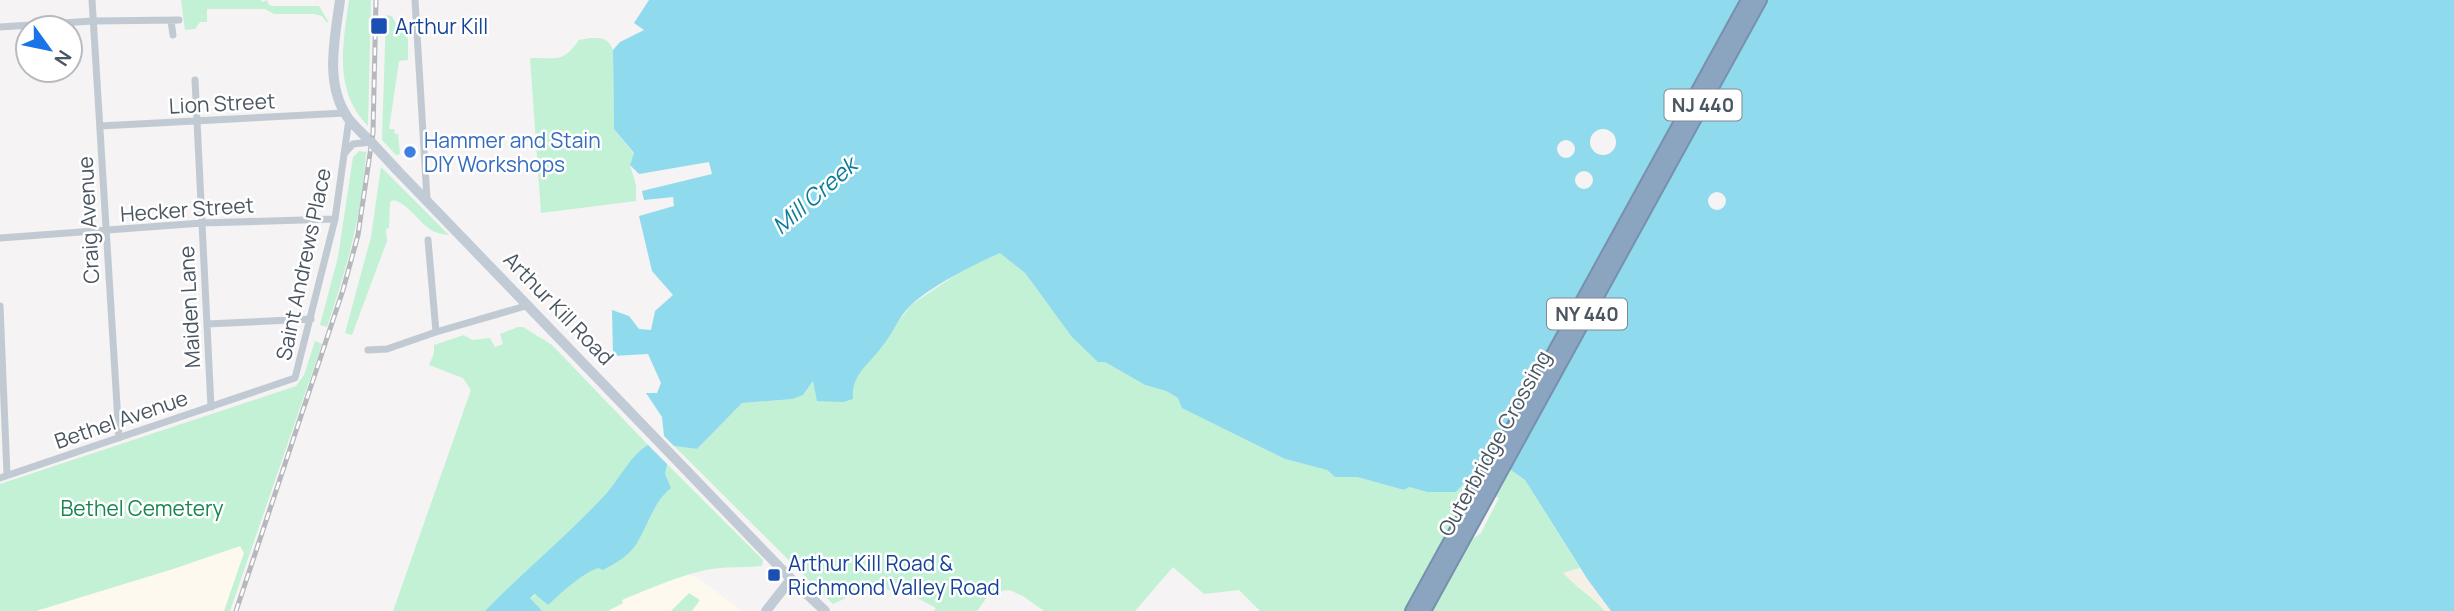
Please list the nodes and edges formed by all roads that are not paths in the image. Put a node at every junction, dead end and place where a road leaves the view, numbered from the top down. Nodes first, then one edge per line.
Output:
1 (92, 0) edge
2 (340, 0) edge
3 (415, 0) edge
4 (1748, 0) edge
5 (1760, 0) edge
6 (93, 21) junction
7 (0, 27) edge
8 (173, 35) dead end
9 (195, 80) dead end
10 (347, 115) junction
11 (197, 122) junction
12 (100, 126) junction
13 (371, 142) junction
14 (344, 154) junction
15 (426, 199) junction
16 (1640, 207) junction
17 (335, 219) junction
18 (202, 223) junction
19 (106, 232) junction
20 (0, 237) edge
21 (428, 240) dead end
22 (529, 305) junction
23 (0, 306) edge
24 (311, 319) junction
25 (207, 324) junction
26 (1, 326) edge
27 (436, 332) junction
28 (368, 349) dead end
29 (293, 380) joint
30 (211, 407) junction
31 (119, 438) junction
32 (4, 477) edge
33 (791, 579) junction
34 (766, 611) edge
35 (825, 611) edge
36 (1412, 611) edge
37 (1424, 611) edge

1 - 6 street, Craig Avenue
2 - 10 street, Arthur Kill Road
3 - 15 street
4 - 16 highway, Outerbridge Crossing / NJ 440
5 - 16 highway, Outerbridge Crossing / NJ 440
6 - 7 street
6 - 8 street
6 - 12 street, Craig Avenue
9 - 11 street, Maiden Lane
10 - 11 street, Lion Street
10 - 13 street, Arthur Kill Road
10 - 14 street, Saint Andrews Place
11 - 12 street, Lion Street
11 - 18 street, Maiden Lane
12 - 19 street, Craig Avenue
13 - 14 street, Saint Andrews Place
13 - 15 street, Arthur Kill Road, bridge
14 - 17 street, Saint Andrews Place
15 - 22 street, Arthur Kill Road
16 - 36 highway, Outerbridge Crossing / NY 440
16 - 37 highway, Outerbridge Crossing / NY 440
17 - 18 street, Hecker Street
17 - 24 street, Saint Andrews Place
18 - 19 street, Hecker Street
18 - 25 street, Maiden Lane
19 - 20 street, Hecker Street
19 - 31 street, Craig Avenue
21 - 27 street
22 - 27 street
22 - 33 street, Arthur Kill Road
23 - 26 street
24 - 25 street
24 - 29 street, Saint Andrews Place
25 - 30 street, Maiden Lane
26 - 32 street
27 - 28 street
29 - 30 street, Bethel Avenue
30 - 31 street, Bethel Avenue
31 - 32 street, Bethel Avenue
33 - 34 street
33 - 35 street, Arthur Kill Road

